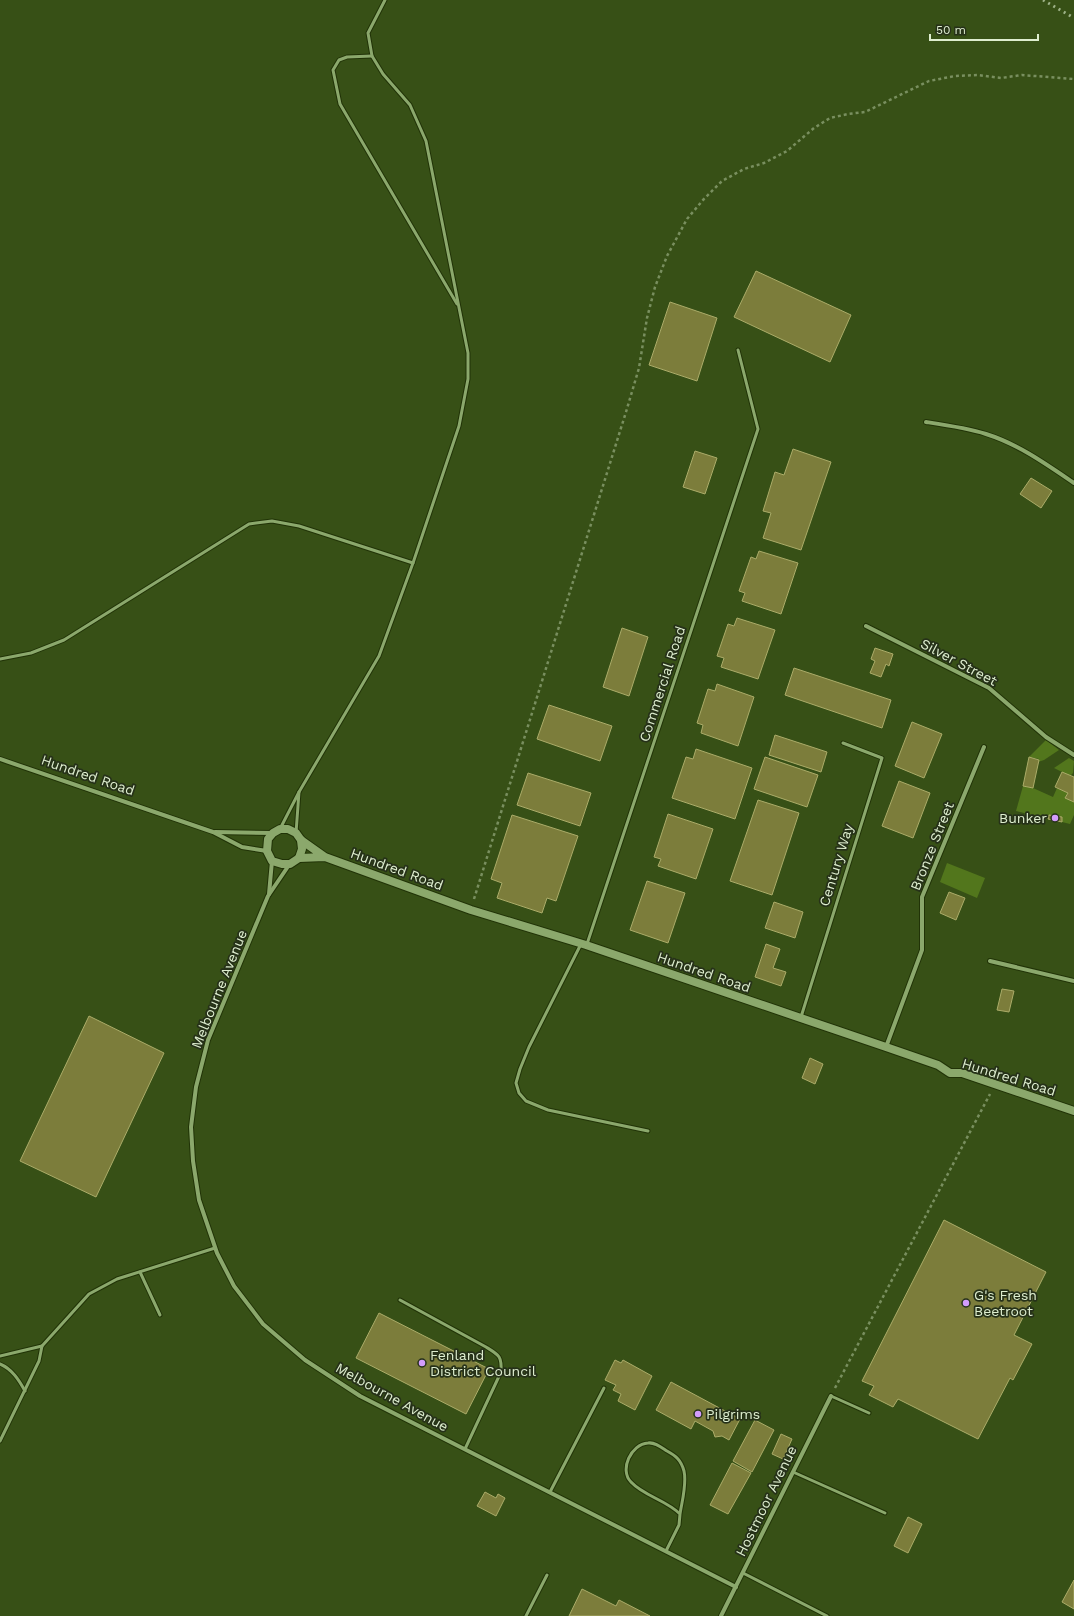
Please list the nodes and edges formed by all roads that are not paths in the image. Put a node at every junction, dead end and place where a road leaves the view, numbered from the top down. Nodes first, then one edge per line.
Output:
1 (385, 0) edge
2 (372, 56) junction
3 (459, 307) junction
4 (738, 350) dead end
5 (926, 422) dead end
6 (1074, 483) edge
7 (413, 563) junction
8 (866, 626) dead end
9 (0, 659) edge
10 (843, 743) dead end
11 (984, 747) dead end
12 (1074, 755) edge
13 (0, 759) edge
14 (299, 792) junction
15 (277, 831) junction
16 (213, 832) junction
17 (296, 832) junction
18 (302, 840) junction
19 (267, 850) junction
20 (325, 857) junction
21 (299, 858) junction
22 (272, 861) junction
23 (290, 864) junction
24 (268, 896) junction
25 (583, 944) junction
26 (990, 962) dead end
27 (1074, 981) edge
28 (800, 1018) junction
29 (886, 1046) junction
30 (1074, 1111) edge
31 (648, 1131) dead end
32 (215, 1248) junction
33 (140, 1272) junction
34 (400, 1300) dead end
35 (160, 1315) dead end
36 (42, 1346) junction
37 (0, 1356) edge
38 (0, 1364) edge
39 (604, 1388) dead end
40 (25, 1391) junction
41 (831, 1396) joint
42 (869, 1413) dead end
43 (0, 1442) edge
44 (465, 1449) junction
45 (793, 1472) junction
46 (550, 1492) junction
47 (884, 1513) dead end
48 (680, 1514) junction
49 (666, 1551) junction
50 (743, 1573) junction
51 (547, 1575) dead end
52 (736, 1587) junction
53 (526, 1616) edge
54 (721, 1616) edge
55 (827, 1616) edge

1 - 2 lane
2 - 3 lane
2 - 3 lane
3 - 7 lane
4 - 25 lane, Commercial Road
5 - 6 street
7 - 9 lane
7 - 14 lane
8 - 12 street, Silver Street
10 - 28 lane, Century Way
11 - 29 street, Bronze Street
13 - 16 street, Hundred Road
14 - 15 lane
14 - 17 lane
15 - 16 street, Hundred Road
15 - 17 street, Hundred Road
15 - 19 street
16 - 19 street, Hundred Road
17 - 18 street, Hundred Road
18 - 20 street, Hundred Road
18 - 21 street
19 - 22 street
20 - 21 street, Hundred Road
20 - 25 street, Hundred Road
21 - 23 street
22 - 23 street
22 - 24 street, Melbourne Avenue
23 - 24 street, Melbourne Avenue
24 - 32 street, Melbourne Avenue
25 - 28 street, Hundred Road
25 - 31 lane, Commercial Road
26 - 27 street
28 - 29 street, Hundred Road
29 - 30 street, Hundred Road
32 - 33 lane
32 - 44 street, Melbourne Avenue
33 - 35 lane
33 - 36 lane
34 - 44 lane
36 - 37 lane
36 - 40 lane
38 - 40 lane
39 - 46 lane
40 - 43 lane
41 - 42 lane
41 - 45 street, Hostmoor Avenue
44 - 46 street, Melbourne Avenue
45 - 47 lane
45 - 50 street, Hostmoor Avenue
46 - 49 street, Melbourne Avenue
48 - 48 lane
48 - 49 lane
49 - 52 street, Melbourne Avenue
50 - 52 street, Hostmoor Avenue
50 - 55 lane
51 - 53 lane
52 - 54 street, Hostmoor Avenue

